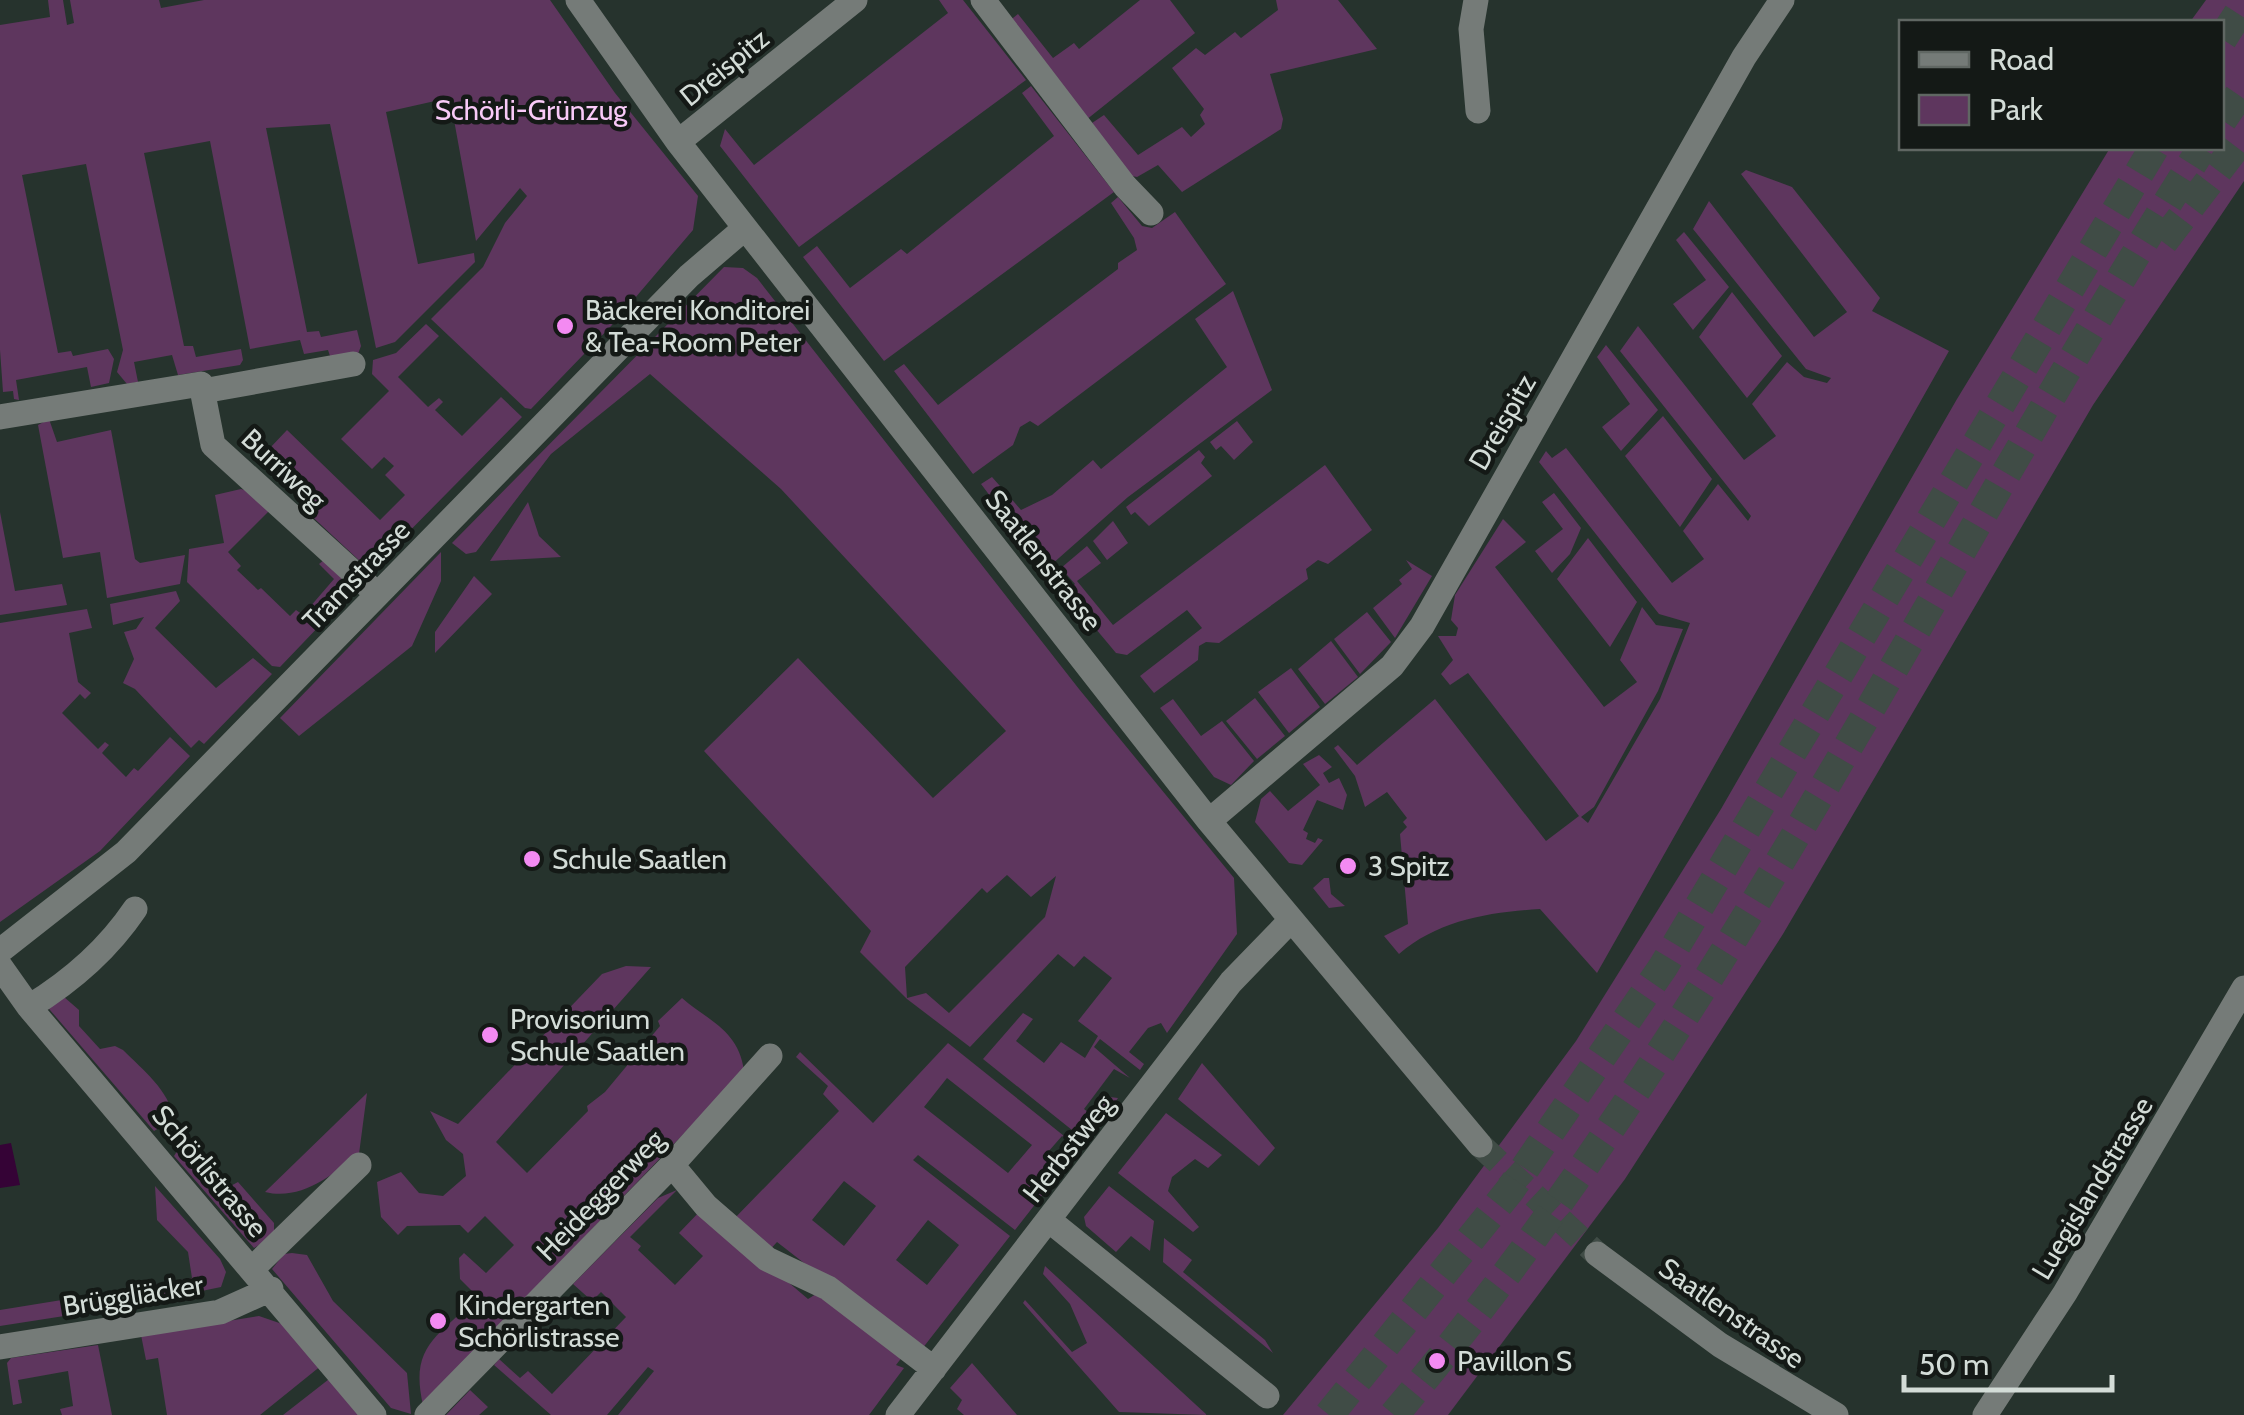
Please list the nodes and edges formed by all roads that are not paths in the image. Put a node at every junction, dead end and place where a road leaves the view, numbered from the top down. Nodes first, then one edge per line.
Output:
1 (578, 0) edge
2 (855, 0) edge
3 (983, 0) edge
4 (1476, 0) edge
5 (1782, 0) edge
6 (1478, 110) dead end
7 (678, 142) junction
8 (1151, 213) dead end
9 (745, 228) junction
10 (353, 364) dead end
11 (203, 391) junction
12 (0, 417) edge
13 (378, 594) junction
14 (1209, 821) junction
15 (136, 909) dead end
16 (1290, 921) junction
17 (0, 950) edge
18 (0, 966) edge
19 (2244, 988) edge
20 (29, 1007) junction
21 (770, 1056) dead end
22 (1480, 1145) tunnel mouth
23 (672, 1165) junction
24 (359, 1166) dead end
25 (1050, 1221) junction
26 (1598, 1254) tunnel mouth
27 (252, 1268) junction
28 (271, 1289) junction
29 (0, 1347) edge
30 (934, 1369) junction
31 (1267, 1396) dead end
32 (374, 1415) edge
33 (427, 1415) edge
34 (898, 1415) edge
35 (1836, 1415) edge
36 (1985, 1415) edge

1 - 7 street, Saatlenstrasse
2 - 7 street, Dreispitz
3 - 8 street
4 - 6 street
5 - 14 street, Dreispitz
7 - 9 street, Saatlenstrasse
9 - 13 street, Tramstrasse
9 - 14 street, Saatlenstrasse
10 - 11 street
11 - 12 street
11 - 13 street, Burriweg
13 - 17 street, Tramstrasse
14 - 16 street, Saatlenstrasse
15 - 20 street
16 - 22 street, Saatlenstrasse
16 - 25 street, Herbstweg
18 - 20 street, Schörlistrasse
19 - 36 street, Luegislandstrasse
20 - 27 street, Schörlistrasse
21 - 23 street, Heideggerweg
23 - 30 street
23 - 33 street, Heideggerweg
24 - 27 street
25 - 30 street, Herbstweg
25 - 31 street
26 - 35 street, Saatlenstrasse
27 - 28 street, Schörlistrasse
28 - 29 street, Brüggliäcker
28 - 32 street, Schörlistrasse
30 - 34 street, Herbstweg

